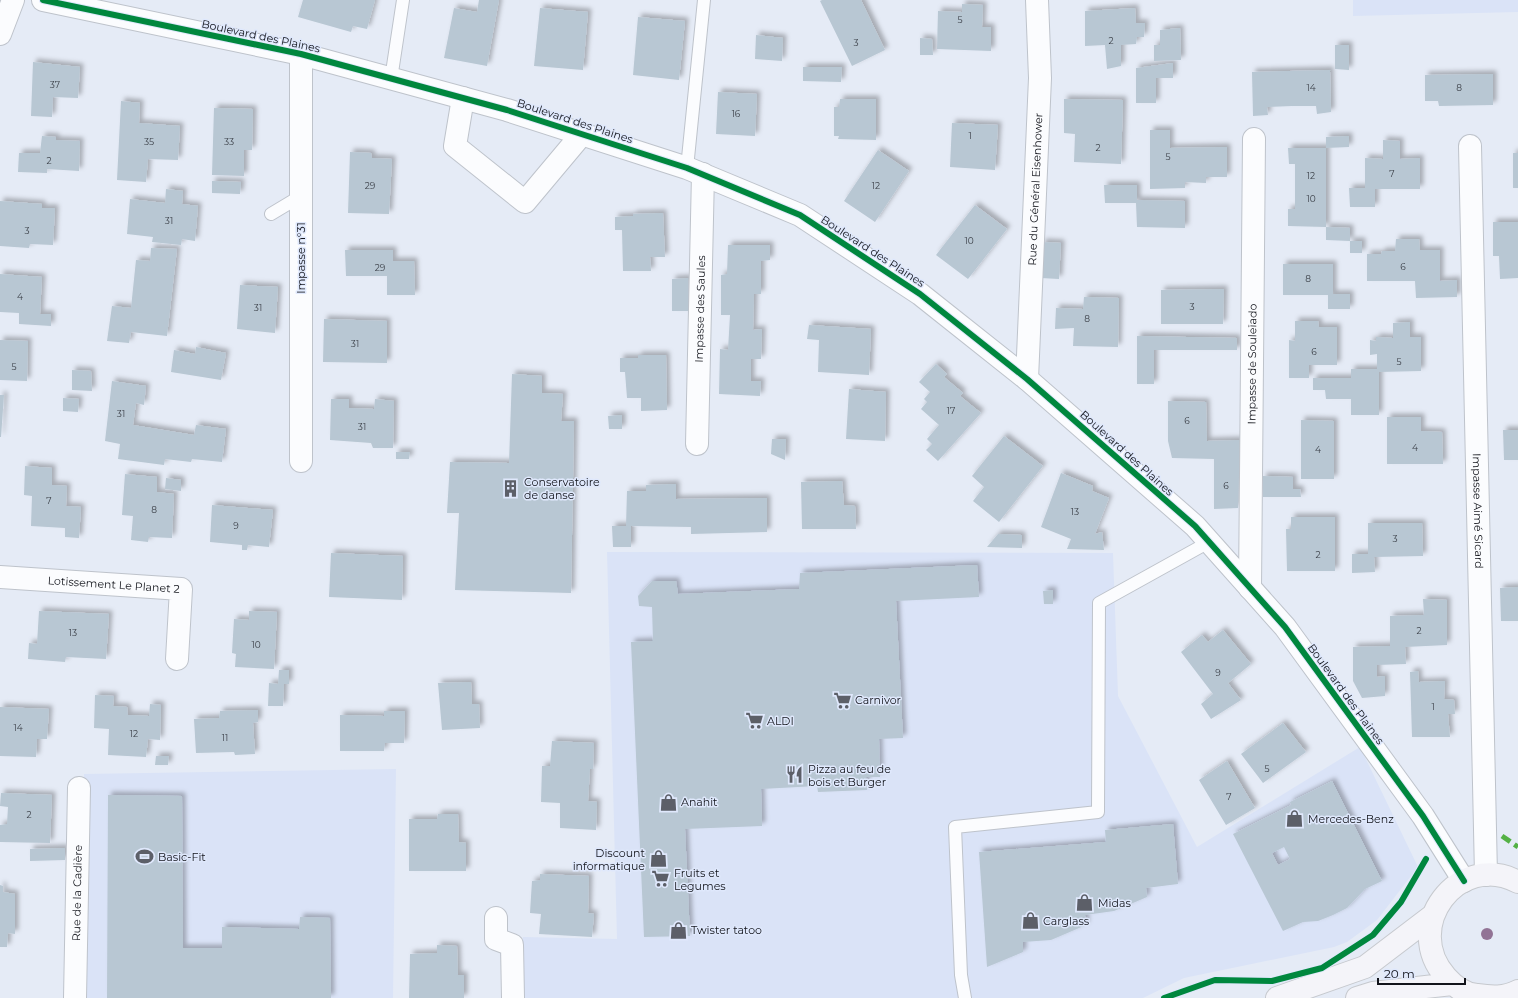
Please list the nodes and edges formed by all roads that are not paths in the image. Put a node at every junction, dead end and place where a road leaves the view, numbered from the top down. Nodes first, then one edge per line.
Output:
1 (13, 0) edge
2 (43, 0) edge
3 (403, 0) edge
4 (704, 0) edge
5 (1037, 0) edge
6 (0, 34) edge
7 (301, 54) junction
8 (391, 79) junction
9 (464, 98) junction
10 (582, 134) junction
11 (1254, 139) dead end
12 (1470, 146) dead end
13 (695, 171) junction
14 (301, 196) junction
15 (271, 214) dead end
16 (1027, 379) junction
17 (697, 444) dead end
18 (301, 461) dead end
19 (1209, 542) junction
20 (0, 577) edge
21 (1250, 588) junction
22 (177, 659) dead end
23 (79, 788) dead end
24 (1486, 875) junction
25 (1464, 881) junction
26 (1517, 881) edge
27 (1432, 916) junction
28 (496, 918) dead end
29 (1452, 984) junction
30 (1518, 991) edge
31 (75, 998) edge
32 (512, 998) edge
33 (965, 998) edge
34 (1277, 998) edge
35 (1357, 998) edge

1 - 6 street
2 - 7 street, Boulevard des Plaines
3 - 8 lane
4 - 13 lane
5 - 16 street, Rue du Général Eisenhower
7 - 8 street, Boulevard des Plaines
7 - 14 street, Impasse n°31
8 - 9 street, Boulevard des Plaines
9 - 10 street, Boulevard des Plaines
9 - 10 street
10 - 13 street, Boulevard des Plaines
11 - 21 street, Impasse de Souleïado
12 - 24 street, Impasse Aimé Sicard
13 - 16 street, Boulevard des Plaines
13 - 17 street, Impasse des Saules
14 - 15 lane
14 - 18 street, Impasse n°31
16 - 19 street, Boulevard des Plaines
19 - 21 street, Boulevard des Plaines
19 - 33 lane
20 - 22 street, Lotissement Le Planet 2
21 - 25 street, Boulevard des Plaines
23 - 31 street, Rue de la Cadière
24 - 25 main road
24 - 26 main road
25 - 27 main road
27 - 29 main road
27 - 34 main road
28 - 32 street
29 - 30 main road
29 - 35 main road

